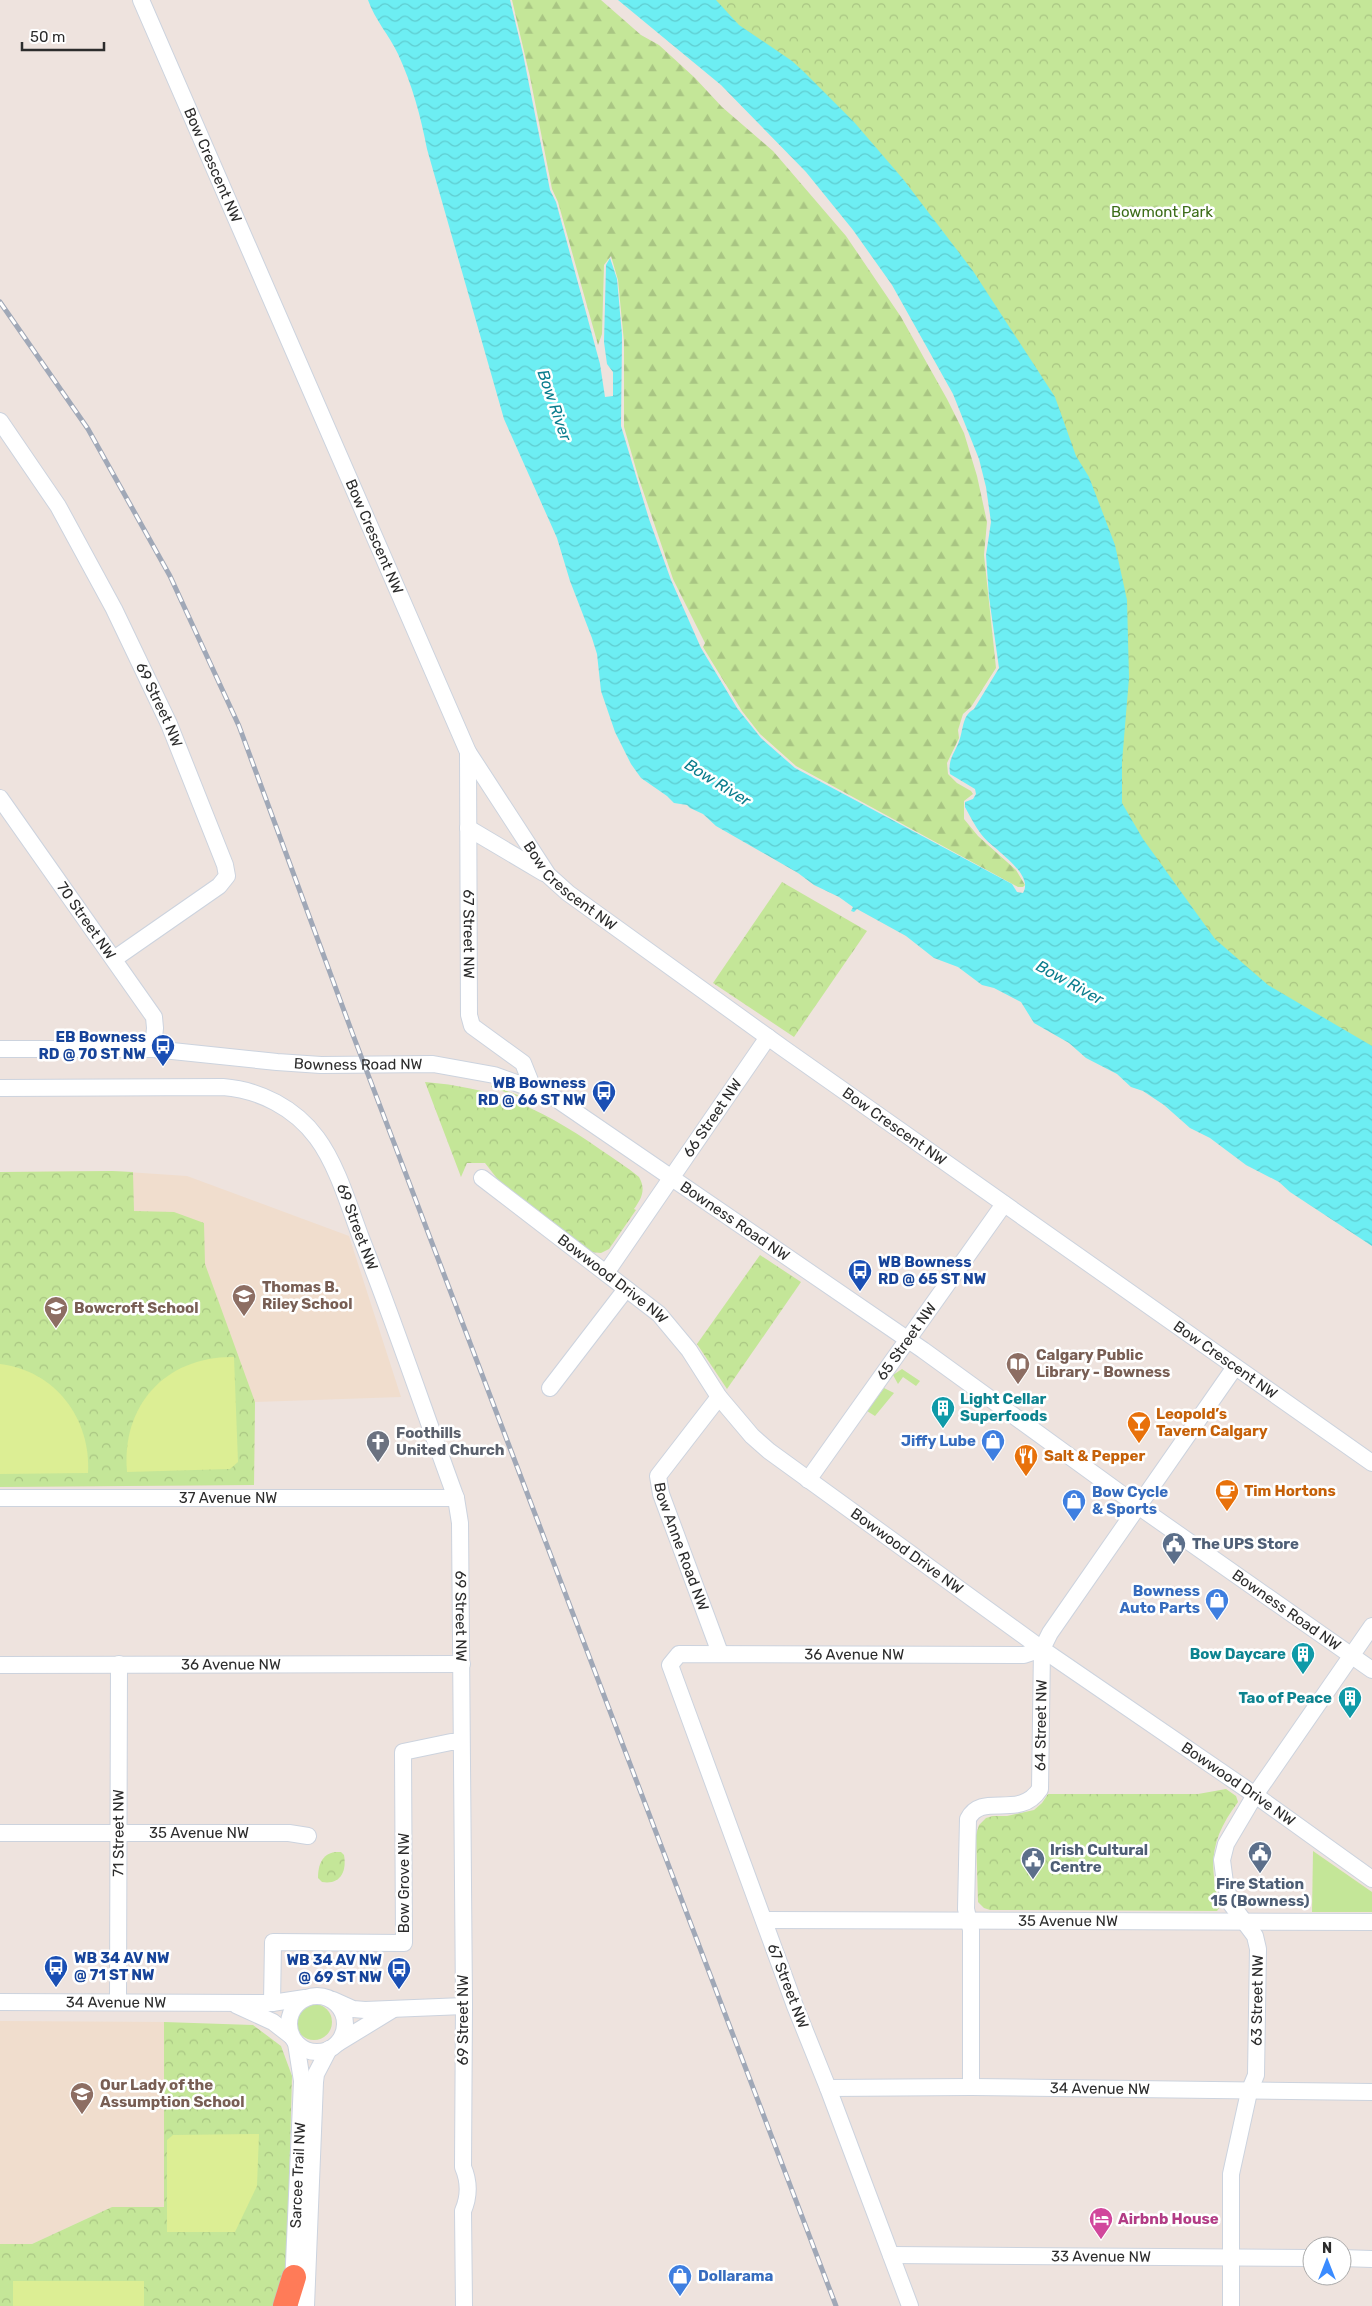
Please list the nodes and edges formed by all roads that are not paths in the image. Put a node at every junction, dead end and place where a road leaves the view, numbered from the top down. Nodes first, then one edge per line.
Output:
1 (141, 0) edge
2 (0, 421) edge
3 (468, 752) junction
4 (0, 798) edge
5 (468, 828) junction
6 (548, 875) junction
7 (114, 959) junction
8 (768, 1037) junction
9 (0, 1048) edge
10 (153, 1049) junction
11 (0, 1088) edge
12 (533, 1088) junction
13 (672, 1177) junction
14 (482, 1178) dead end
15 (1004, 1204) junction
16 (606, 1273) junction
17 (626, 1289) junction
18 (907, 1339) junction
19 (1235, 1367) junction
20 (550, 1388) dead end
21 (719, 1396) junction
22 (1372, 1463) edge
23 (808, 1480) junction
24 (0, 1498) edge
25 (456, 1498) junction
26 (1138, 1506) junction
27 (1372, 1626) edge
28 (1042, 1649) junction
29 (720, 1653) junction
30 (1352, 1655) junction
31 (119, 1664) junction
32 (462, 1664) junction
33 (0, 1665) edge
34 (670, 1665) joint
35 (1372, 1670) edge
36 (462, 1742) junction
37 (1255, 1795) junction
38 (0, 1833) edge
39 (118, 1833) junction
40 (308, 1836) dead end
41 (1372, 1879) edge
42 (764, 1920) junction
43 (969, 1921) junction
44 (1245, 1922) junction
45 (1372, 1922) edge
46 (305, 1998) junction
47 (330, 1998) junction
48 (0, 2002) edge
49 (118, 2002) junction
50 (272, 2002) junction
51 (232, 2003) junction
52 (464, 2006) junction
53 (392, 2010) junction
54 (293, 2039) junction
55 (333, 2047) junction
56 (971, 2087) junction
57 (828, 2088) junction
58 (1249, 2092) junction
59 (1372, 2092) edge
60 (891, 2255) junction
61 (1231, 2257) junction
62 (1302, 2258) edge
63 (1352, 2258) edge
64 (1372, 2258) edge
65 (294, 2276) junction
66 (285, 2306) edge
67 (293, 2306) edge
68 (306, 2306) edge
69 (464, 2306) edge
70 (910, 2306) edge
71 (1231, 2306) edge

1 - 3 street, Bow Crescent NW
2 - 7 street, 69 Street NW
3 - 5 street, 67 Street NW
3 - 6 street, Bow Crescent NW
4 - 7 street, 70 Street NW
5 - 6 street
5 - 12 street, 67 Street NW
6 - 8 street, Bow Crescent NW
7 - 10 street, 70 Street NW
8 - 13 street, 66 Street NW
8 - 15 street, Bow Crescent NW
9 - 10 street, Bowness Road NW
10 - 12 street, Bowness Road NW
11 - 25 street, 69 Street NW
12 - 13 street, Bowness Road NW
13 - 16 street, 66 Street NW
13 - 18 street, Bowness Road NW
14 - 16 street, Bowwood Drive NW
15 - 18 street, 65 Street NW
15 - 19 street, Bow Crescent NW
16 - 17 street, Bowwood Drive NW
17 - 20 street
17 - 21 street, Bowwood Drive NW
18 - 23 street, 65 Street NW
18 - 26 street, Bowness Road NW
19 - 22 street, Bow Crescent NW
19 - 26 street, 64 Street NW
21 - 23 street, Bowwood Drive NW
21 - 29 street, Bow Anne Road NW
23 - 28 street, Bowwood Drive NW
24 - 25 street, 37 Avenue NW
25 - 32 street, 69 Street NW
26 - 28 street, 64 Street NW
26 - 30 street, Bowness Road NW
27 - 30 street, 63 Street NW
28 - 29 street, 36 Avenue NW
28 - 37 street, Bowwood Drive NW
28 - 43 street, 64 Street NW
29 - 34 street, 36 Avenue NW
30 - 35 street, Bowness Road NW
30 - 37 street, 63 Street NW
31 - 32 street, 36 Avenue NW
31 - 33 street, 36 Avenue NW
31 - 39 street, 71 Street NW
32 - 36 street, 69 Street NW
34 - 42 street, 67 Street NW
36 - 50 street, Bow Grove NW
36 - 52 street, 69 Street NW
37 - 41 street, Bowwood Drive NW
37 - 44 street, 63 Street NW
38 - 39 street, 35 Avenue NW
39 - 40 street, 35 Avenue NW
39 - 49 street, 71 Street NW
42 - 43 street, 35 Avenue NW
42 - 57 street, 67 Street NW
43 - 44 street, 35 Avenue NW
43 - 56 street, 64 Street NW
44 - 45 street, 35 Avenue NW
44 - 58 street, 63 Street NW
46 - 47 street
46 - 50 street, 34 Avenue NW
46 - 54 street
47 - 53 street
47 - 55 street
48 - 49 street, 34 Avenue NW
49 - 51 street, 34 Avenue NW
50 - 51 street, 34 Avenue NW
51 - 54 street, 34 Avenue NW
52 - 53 street
52 - 69 street, 69 Street NW
53 - 55 street
54 - 55 street
54 - 65 street, Sarcee Trail NW
55 - 68 street, Sarcee Trail NW
56 - 57 street, 34 Avenue NW
56 - 58 street, 34 Avenue NW
57 - 60 street, 67 Street NW
58 - 59 street, 34 Avenue NW
58 - 61 street, 63 Street NW
60 - 61 street, 33 Avenue NW
60 - 70 street, 67 Street NW
61 - 62 street, 33 Avenue NW
61 - 71 street, 63 Street NW
63 - 64 street
65 - 66 highway
65 - 67 street, Sarcee Trail NW

